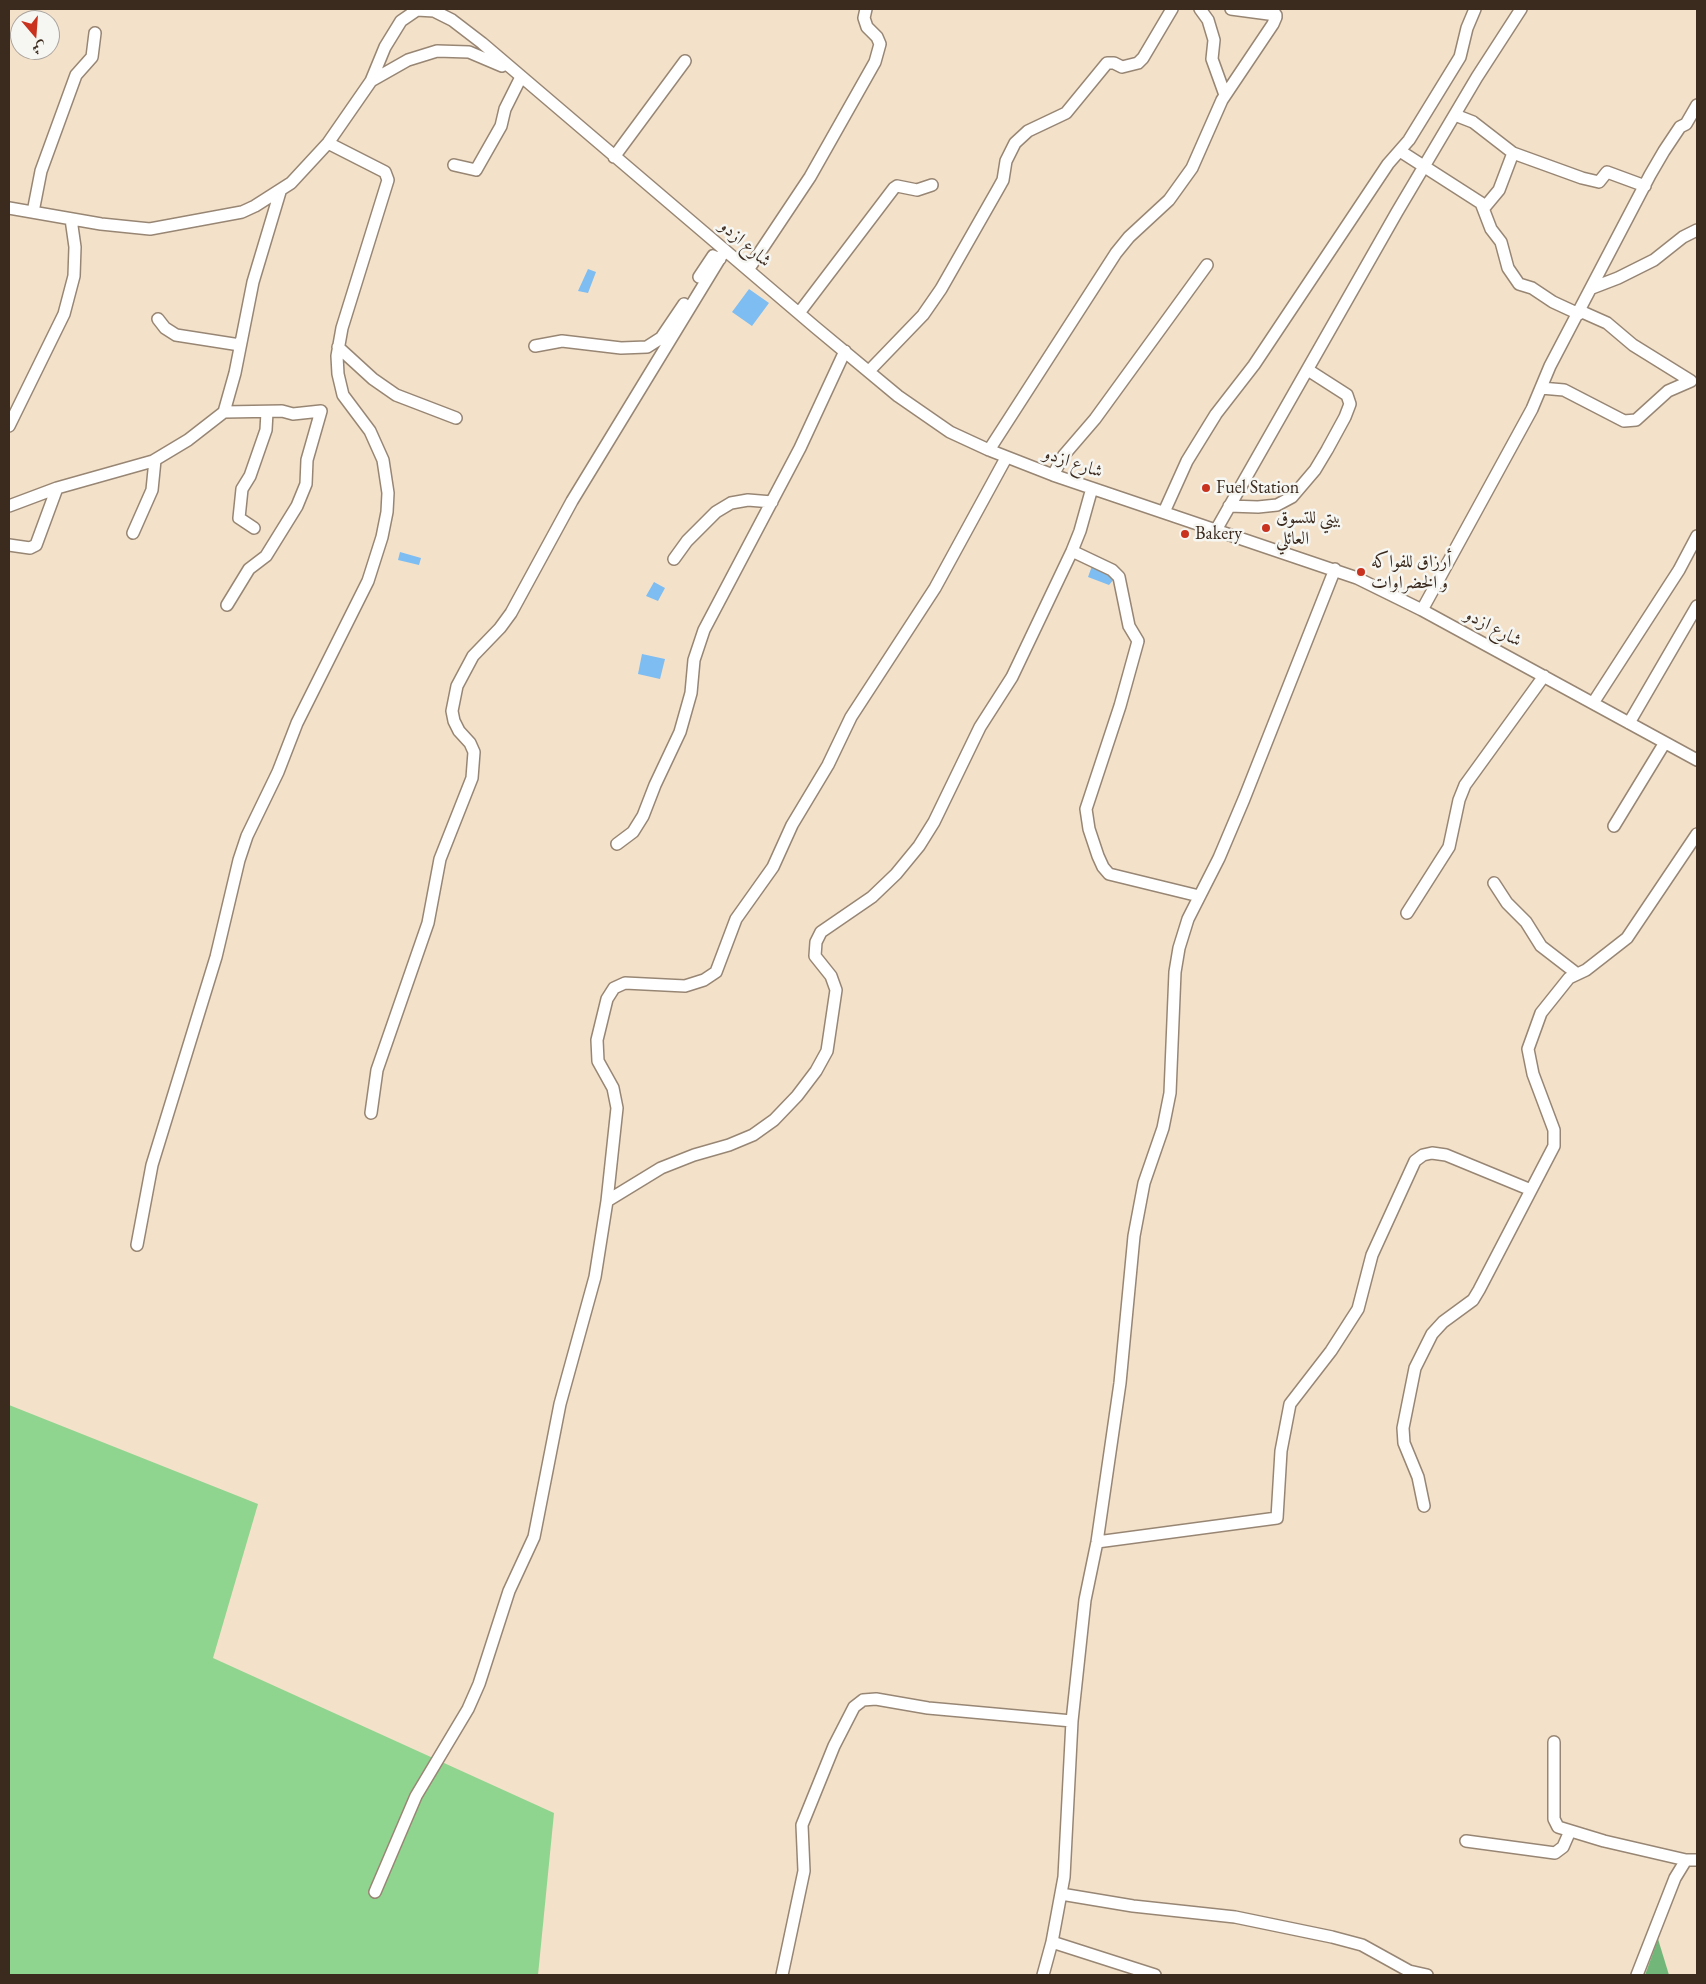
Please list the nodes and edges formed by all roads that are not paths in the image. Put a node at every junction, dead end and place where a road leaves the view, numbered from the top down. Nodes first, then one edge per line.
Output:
1 (418, 9) edge
2 (866, 9) edge
3 (1172, 9) edge
4 (1200, 9) edge
5 (1232, 9) edge
6 (1475, 9) edge
7 (1521, 9) edge
8 (1274, 12) edge
9 (95, 33) dead end
10 (684, 61) dead end
11 (518, 74) junction
12 (371, 81) junction
13 (1225, 95) junction
14 (1697, 105) edge
15 (1455, 115) junction
16 (328, 143) junction
17 (1400, 151) junction
18 (1513, 153) junction
19 (614, 157) junction
20 (454, 165) dead end
21 (1424, 167) junction
22 (932, 185) dead end
23 (1645, 186) junction
24 (280, 192) junction
25 (9, 208) edge
26 (1484, 208) junction
27 (33, 212) junction
28 (71, 219) junction
29 (1697, 230) edge
30 (722, 254) junction
31 (1207, 265) dead end
32 (748, 270) junction
33 (1592, 288) junction
34 (799, 313) junction
35 (1580, 313) junction
36 (158, 319) dead end
37 (240, 346) junction
38 (338, 346) junction
39 (535, 346) dead end
40 (845, 351) junction
41 (1308, 370) junction
42 (869, 372) junction
43 (1540, 388) junction
44 (224, 412) junction
45 (267, 412) junction
46 (456, 418) dead end
47 (9, 426) edge
48 (988, 450) junction
49 (1006, 458) junction
50 (155, 460) junction
51 (1054, 475) junction
52 (57, 488) junction
53 (1092, 488) junction
54 (772, 502) junction
55 (9, 506) edge
56 (1229, 506) junction
57 (1164, 512) junction
58 (254, 528) dead end
59 (1216, 530) junction
60 (133, 533) dead end
61 (1697, 536) edge
62 (9, 545) edge
63 (1072, 551) junction
64 (674, 559) dead end
65 (1334, 569) junction
66 (227, 605) dead end
67 (1697, 606) edge
68 (1422, 610) junction
69 (1544, 676) junction
70 (1593, 703) junction
71 (1629, 724) junction
72 (1664, 744) junction
73 (1697, 760) edge
74 (1614, 826) dead end
75 (1697, 834) edge
76 (617, 844) dead end
77 (1494, 883) dead end
78 (1199, 896) junction
79 (1406, 913) dead end
80 (1576, 973) junction
81 (371, 1113) dead end
82 (1531, 1190) junction
83 (607, 1201) junction
84 (136, 1245) dead end
85 (1424, 1506) dead end
86 (1097, 1542) junction
87 (1072, 1721) junction
88 (1554, 1742) dead end
89 (1570, 1831) junction
90 (1466, 1841) dead end
91 (1691, 1860) edge
92 (375, 1892) dead end
93 (1061, 1894) junction
94 (1052, 1942) junction
95 (782, 1975) edge
96 (1043, 1975) edge
97 (1154, 1975) edge
98 (1427, 1975) edge
99 (1637, 1975) edge

1 - 11 street
1 - 12 street
2 - 32 street
3 - 42 street
4 - 13 street
5 - 8 street
6 - 17 street
7 - 15 street
8 - 13 street
9 - 27 street
10 - 19 street
11 - 12 street
11 - 19 street, شارع ازدو
11 - 20 street
12 - 16 street
13 - 48 street
14 - 23 street
15 - 18 street
15 - 21 street
16 - 24 street
16 - 38 street
17 - 21 street
17 - 57 street
18 - 23 street
18 - 26 street
19 - 30 street, شارع ازدو
21 - 26 street
21 - 41 street
22 - 34 street
23 - 33 street
24 - 28 street
24 - 37 street
25 - 27 street
26 - 35 street
27 - 28 street
28 - 47 street
29 - 33 street
30 - 32 street, شارع ازدو
30 - 39 street
30 - 81 street
31 - 51 street
32 - 34 street, شارع ازدو
33 - 35 street
34 - 40 street, شارع ازدو
35 - 43 street
35 - 43 street
36 - 37 street
37 - 44 street
38 - 46 street
38 - 84 street
40 - 42 street, شارع ازدو
40 - 54 street
41 - 56 street
41 - 56 street
42 - 48 street, شارع ازدو
43 - 68 street
44 - 45 street
44 - 50 street
45 - 58 street
45 - 66 street
48 - 49 street, شارع ازدو
49 - 51 street, شارع ازدو
49 - 83 street
50 - 52 street
50 - 60 street
51 - 53 street, شارع ازدو
52 - 55 street
52 - 62 street
53 - 57 street, شارع ازدو
53 - 63 street
54 - 64 street
54 - 76 street
56 - 59 street
57 - 59 street, شارع ازدو
59 - 65 street, شارع ازدو
61 - 70 street
63 - 78 street
63 - 83 street
65 - 68 street, شارع ازدو
65 - 78 street
67 - 71 street
68 - 69 street, شارع ازدو
69 - 70 street, شارع ازدو
69 - 79 street
70 - 71 street, شارع ازدو
71 - 72 street, شارع ازدو
72 - 73 street, شارع ازدو
72 - 74 street
75 - 80 street
77 - 80 street
78 - 86 street
80 - 82 street
82 - 85 street
82 - 86 street
83 - 92 street
86 - 87 street
87 - 93 street
87 - 95 street
88 - 89 street
89 - 90 street
89 - 91 street
91 - 99 street
93 - 94 street
93 - 98 street
94 - 96 street
94 - 97 street

